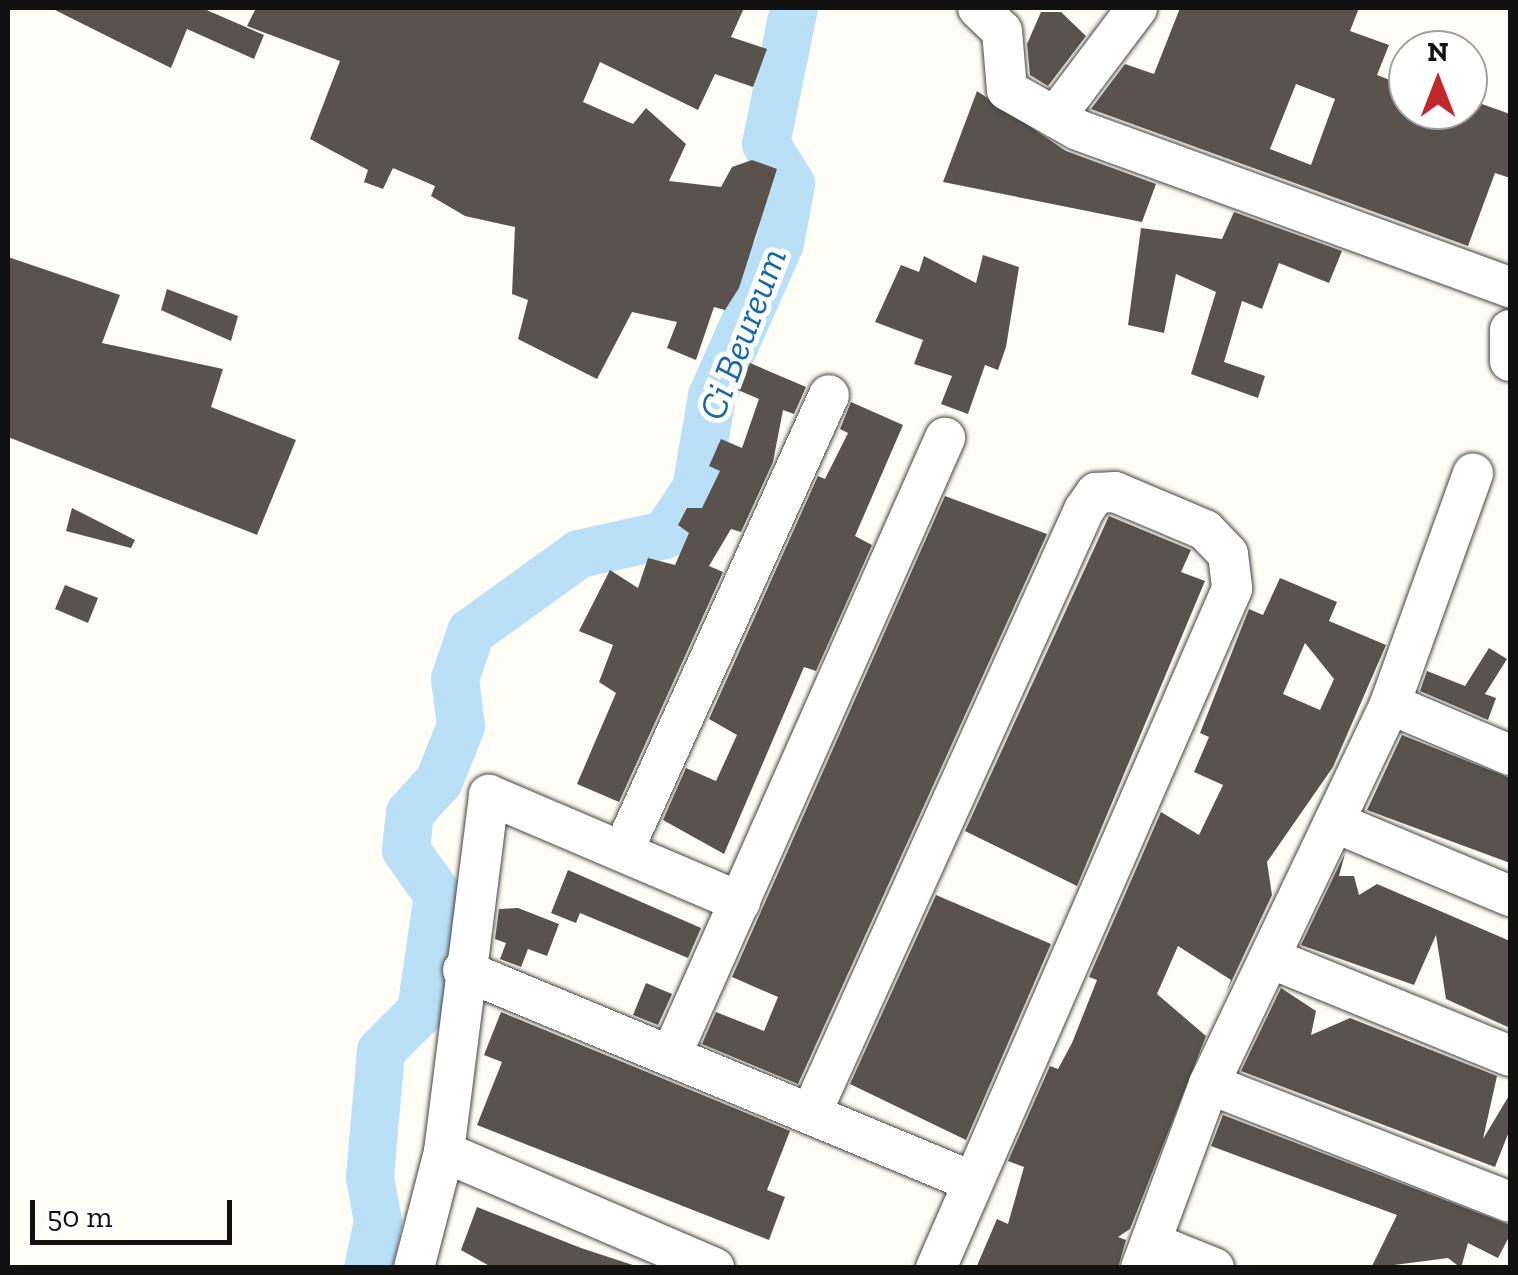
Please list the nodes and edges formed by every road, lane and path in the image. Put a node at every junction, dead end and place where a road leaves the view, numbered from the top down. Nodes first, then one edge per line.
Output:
1 (1137, 8) edge
2 (996, 13) edge
3 (1055, 117) junction
4 (1510, 288) edge
5 (1510, 330) edge
6 (1510, 361) edge
7 (829, 395) dead end
8 (944, 438) dead end
9 (1473, 474) dead end
10 (1390, 704) junction
11 (1509, 749) edge
12 (1334, 822) junction
13 (623, 851) junction
14 (1510, 896) edge
15 (740, 902) junction
16 (1270, 958) junction
17 (464, 970) junction
18 (673, 1051) junction
19 (1510, 1056) edge
20 (1209, 1084) junction
21 (812, 1111) junction
22 (444, 1152) junction
23 (972, 1180) junction
24 (1510, 1202) edge
25 (1146, 1255) edge
26 (414, 1268) edge
27 (714, 1268) edge
28 (936, 1268) edge
29 (1214, 1268) edge

1 - 3 street
2 - 3 street
3 - 4 street
5 - 6 street
7 - 13 street
8 - 15 street
9 - 10 street
10 - 11 street
10 - 12 street
12 - 14 street
12 - 16 street
13 - 15 street
13 - 17 street
15 - 18 street
16 - 19 street
16 - 20 street
17 - 18 street
17 - 22 street
18 - 21 street
20 - 24 street
20 - 25 street
21 - 23 street
21 - 23 street
22 - 26 street
22 - 27 street
23 - 28 street
25 - 29 street

